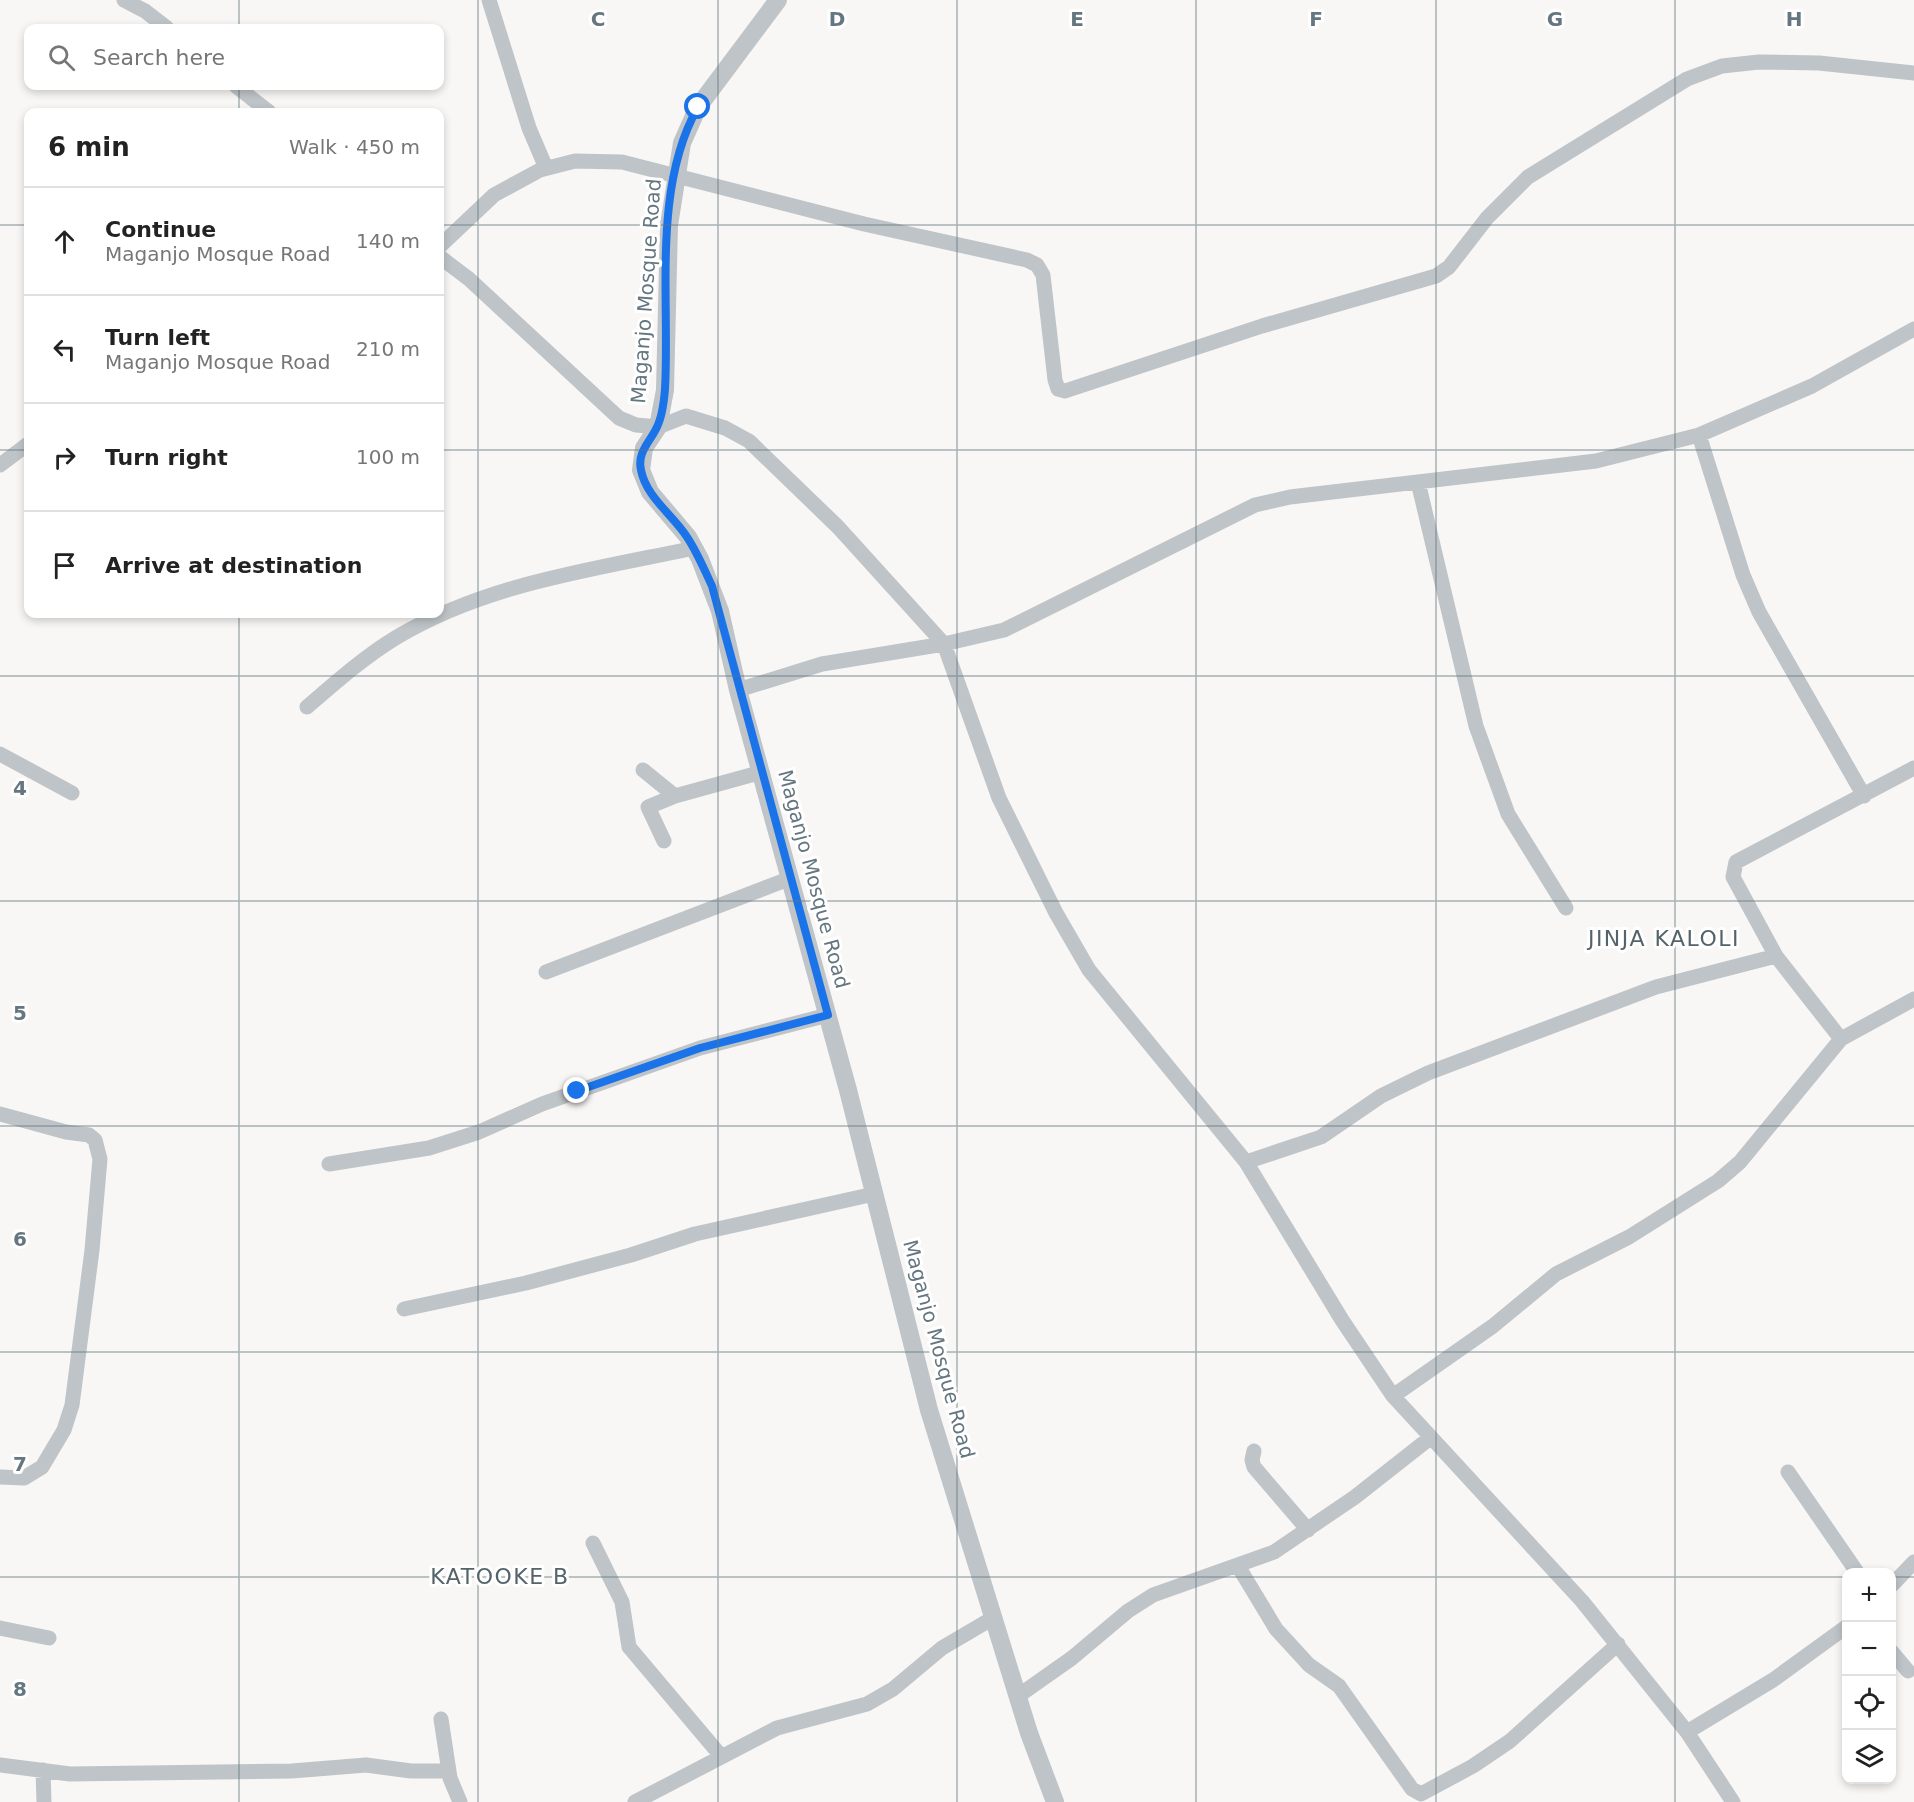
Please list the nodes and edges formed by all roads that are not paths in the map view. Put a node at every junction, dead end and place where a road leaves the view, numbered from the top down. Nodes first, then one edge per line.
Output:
1 (126, 0) edge
2 (489, 0) edge
3 (778, 0) edge
4 (162, 24) edge
5 (1914, 73) edge
6 (241, 90) edge
7 (263, 108) edge
8 (546, 168) junction
9 (675, 177) junction
10 (444, 242) edge
11 (444, 260) edge
12 (1914, 329) edge
13 (658, 427) junction
14 (1699, 435) junction
15 (24, 447) edge
16 (0, 465) edge
17 (1418, 482) junction
18 (694, 548) junction
19 (444, 614) edge
20 (436, 618) edge
21 (944, 644) junction
22 (738, 690) junction
23 (307, 708) dead end
24 (0, 754) edge
25 (1914, 768) edge
26 (643, 770) dead end
27 (762, 772) junction
28 (72, 793) dead end
29 (675, 796) junction
30 (1864, 796) junction
31 (664, 841) dead end
32 (791, 878) junction
33 (1566, 908) dead end
34 (1776, 956) junction
35 (546, 972) dead end
36 (1914, 999) edge
37 (828, 1015) junction
38 (1841, 1040) junction
39 (0, 1114) edge
40 (1246, 1162) junction
41 (328, 1164) dead end
42 (874, 1194) junction
43 (404, 1309) dead end
44 (1393, 1396) junction
45 (1430, 1438) junction
46 (1254, 1451) dead end
47 (1788, 1472) dead end
48 (0, 1477) edge
49 (1308, 1530) junction
50 (593, 1543) dead end
51 (1914, 1562) edge
52 (1238, 1566) junction
53 (1854, 1568) edge
54 (1896, 1582) edge
55 (993, 1618) junction
56 (0, 1628) edge
57 (1842, 1630) edge
58 (49, 1638) dead end
59 (1618, 1644) junction
60 (1896, 1657) edge
61 (1908, 1671) dead end
62 (1018, 1696) junction
63 (441, 1719) dead end
64 (1688, 1732) junction
65 (721, 1756) junction
66 (0, 1765) edge
67 (43, 1770) junction
68 (449, 1771) junction
69 (1728, 1800) edge
70 (44, 1802) edge
71 (460, 1802) edge
72 (635, 1802) edge
73 (1055, 1802) edge

1 - 4 street
2 - 8 street
3 - 9 street, Maganjo Mosque Road
5 - 9 street
6 - 7 street
8 - 9 street
8 - 10 street
9 - 13 street, Maganjo Mosque Road
11 - 13 street
12 - 14 street
13 - 18 street, Maganjo Mosque Road
13 - 21 street
14 - 17 street
14 - 30 street
15 - 16 street
17 - 21 street
17 - 33 street
18 - 19 street
18 - 22 street, Maganjo Mosque Road
20 - 23 street
21 - 22 street
21 - 40 street
22 - 27 street, Maganjo Mosque Road
24 - 28 street
25 - 30 street
26 - 29 street
27 - 29 street
27 - 32 street, Maganjo Mosque Road
29 - 31 street
30 - 34 street
32 - 35 street
32 - 37 street, Maganjo Mosque Road
34 - 38 street
34 - 40 street
36 - 38 street
37 - 41 street
37 - 42 street, Maganjo Mosque Road
38 - 44 street
39 - 48 street
40 - 44 street
42 - 43 street
42 - 55 street, Maganjo Mosque Road
44 - 45 street
45 - 49 street
45 - 59 street
46 - 49 street
47 - 53 street
49 - 52 street
50 - 65 street
51 - 54 street
52 - 59 street
52 - 62 street
55 - 62 street, Maganjo Mosque Road
55 - 65 street
56 - 58 street
57 - 64 street
59 - 64 street
60 - 61 street
62 - 73 street, Maganjo Mosque Road
63 - 68 street
64 - 69 street
65 - 72 street
66 - 67 street
67 - 68 street
67 - 70 street
68 - 71 street

